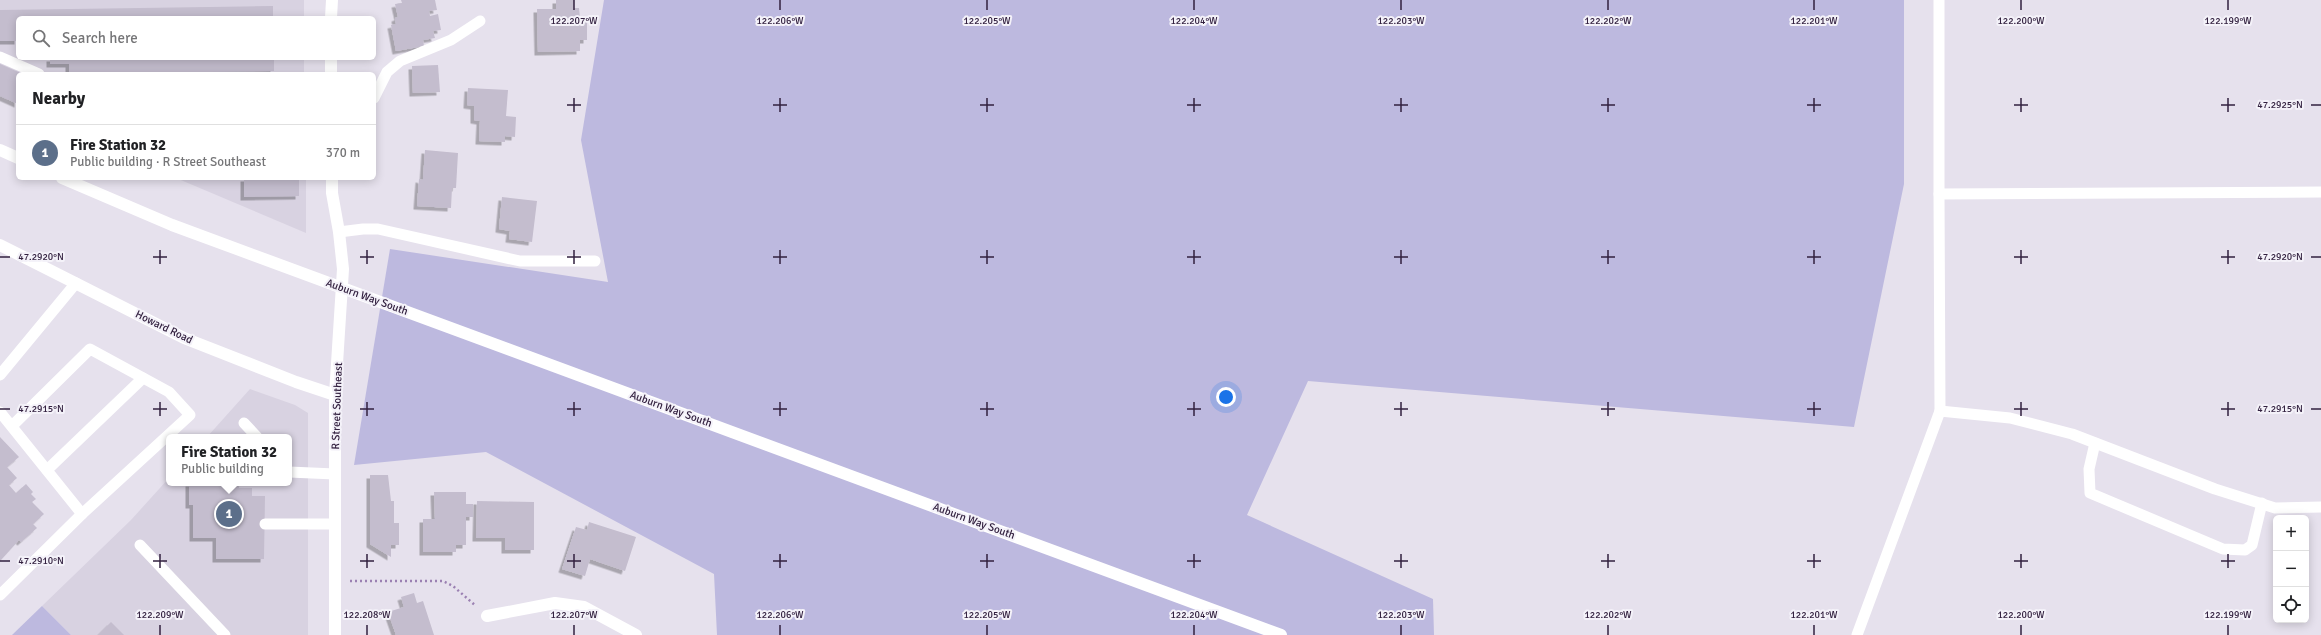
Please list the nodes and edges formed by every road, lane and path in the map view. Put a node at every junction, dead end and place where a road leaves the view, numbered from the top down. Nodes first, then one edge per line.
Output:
1 (332, 0) edge
2 (1939, 0) edge
3 (331, 16) edge
4 (480, 21) dead end
5 (0, 57) edge
6 (331, 60) edge
7 (34, 72) edge
8 (331, 72) edge
9 (376, 94) edge
10 (0, 150) edge
11 (16, 157) edge
12 (67, 180) edge
13 (332, 180) edge
14 (2321, 192) edge
15 (1939, 194) junction
16 (340, 232) junction
17 (0, 245) edge
18 (595, 261) dead end
19 (76, 283) junction
20 (0, 376) edge
21 (144, 378) junction
22 (335, 395) junction
23 (1940, 411) junction
24 (0, 412) edge
25 (244, 422) dead end
26 (12, 426) junction
27 (169, 434) edge
28 (254, 434) edge
29 (166, 437) edge
30 (2095, 443) junction
31 (47, 470) junction
32 (292, 472) edge
33 (335, 474) junction
34 (2262, 503) junction
35 (2321, 507) edge
36 (82, 514) junction
37 (265, 524) dead end
38 (335, 524) junction
39 (140, 545) dead end
40 (335, 581) junction
41 (0, 595) edge
42 (487, 616) joint
43 (220, 633) edge
44 (335, 635) edge
45 (636, 635) edge
46 (1281, 635) edge
47 (1857, 635) edge

1 - 3 main road
2 - 15 lane
4 - 9 lane
5 - 7 lane
6 - 8 main road
10 - 11 main road
12 - 46 main road, Auburn Way South
13 - 16 main road, R Street Southeast
14 - 15 lane
15 - 23 lane
16 - 18 lane
16 - 22 main road, R Street Southeast
17 - 19 main road, Howard Road
19 - 20 lane
19 - 22 main road, Howard Road
21 - 26 lane
21 - 27 lane
21 - 31 lane
22 - 33 main road, R Street Southeast
23 - 30 lane
23 - 47 lane
24 - 26 lane
25 - 28 lane
26 - 31 lane
29 - 36 lane
30 - 34 lane
30 - 34 lane
31 - 36 lane
32 - 33 lane
33 - 38 main road, R Street Southeast
34 - 35 lane
36 - 41 lane
37 - 38 lane
38 - 40 main road, R Street Southeast
39 - 43 lane
40 - 42 path
40 - 44 main road, R Street Southeast
42 - 45 main road

